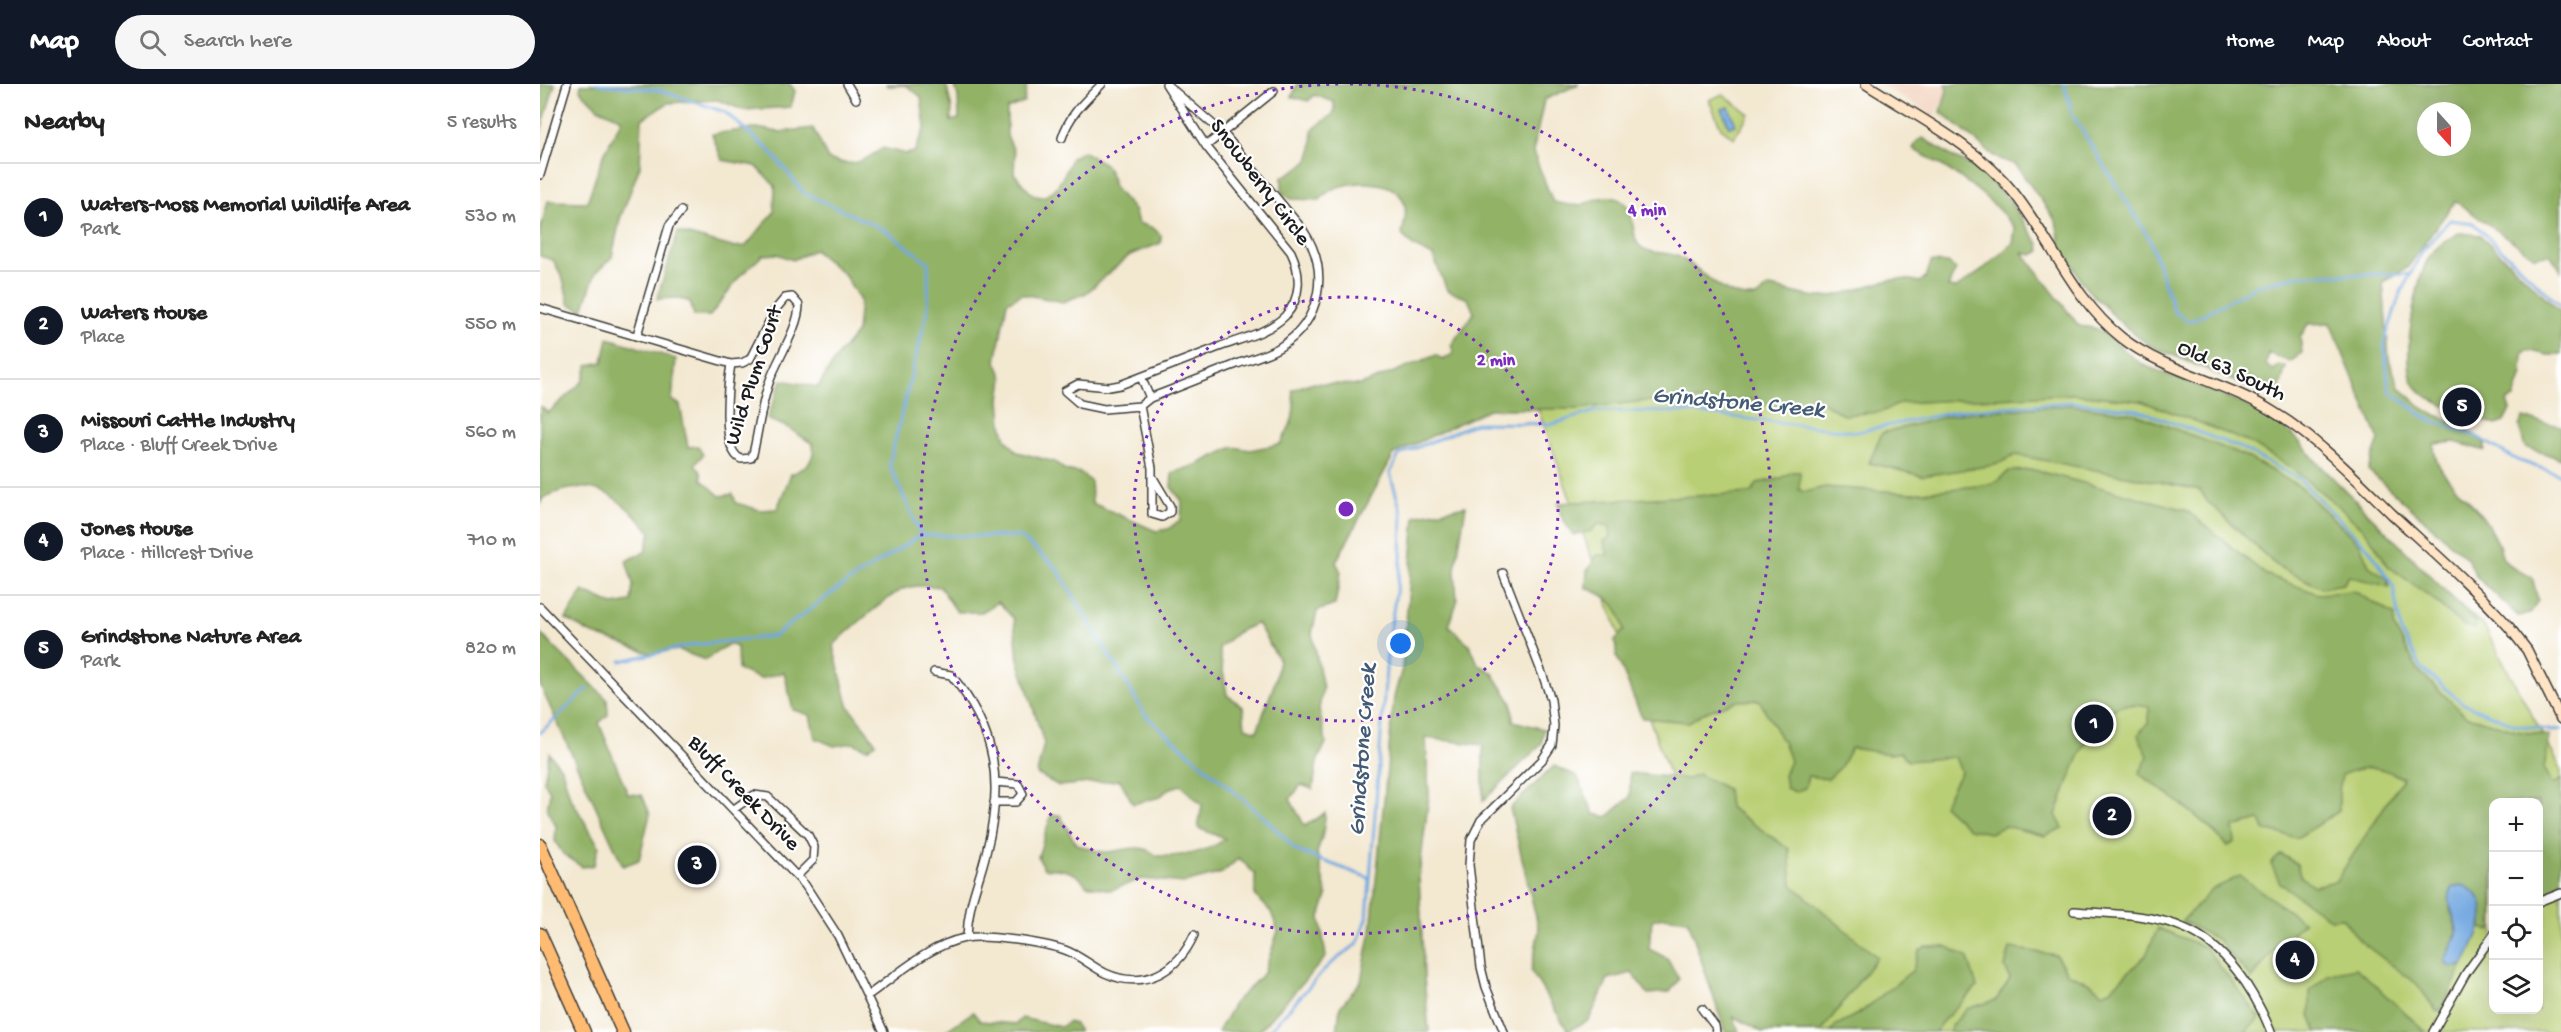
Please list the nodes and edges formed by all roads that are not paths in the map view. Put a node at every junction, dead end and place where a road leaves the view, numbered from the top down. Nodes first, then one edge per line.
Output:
1 (567, 84) edge
2 (847, 84) edge
3 (1102, 84) edge
4 (1166, 84) edge
5 (1866, 84) edge
6 (1274, 92) dead end
7 (856, 99) dead end
8 (1223, 133) junction
9 (1062, 138) dead end
10 (1206, 146) junction
11 (540, 175) edge
12 (681, 212) dead end
13 (540, 308) edge
14 (637, 335) junction
15 (731, 364) junction
16 (1141, 377) junction
17 (1150, 398) junction
18 (1140, 406) junction
19 (1152, 476) junction
20 (1503, 573) dead end
21 (540, 607) edge
22 (934, 672) dead end
23 (2561, 719) edge
24 (995, 783) junction
25 (994, 802) junction
26 (734, 809) junction
27 (540, 845) edge
28 (797, 876) junction
29 (2561, 893) edge
30 (2543, 900) edge
31 (2074, 911) dead end
32 (540, 934) edge
33 (1194, 935) dead end
34 (968, 938) junction
35 (2489, 940) edge
36 (867, 996) junction
37 (1702, 1009) dead end
38 (584, 1032) edge
39 (623, 1032) edge
40 (884, 1032) edge
41 (1504, 1032) edge
42 (1716, 1032) edge
43 (2271, 1032) edge
44 (2433, 1032) edge

1 - 11 street
2 - 7 street
3 - 9 street
4 - 8 street, Snowberry Circle
4 - 10 street, Snowberry Circle
5 - 23 main road, Old 63 South
6 - 8 street
8 - 10 street
8 - 17 street, Snowberry Circle
10 - 16 street, Snowberry Circle
12 - 14 street
13 - 14 street, Wild Plum Court
14 - 15 street, Wild Plum Court
15 - 15 street, Wild Plum Court
16 - 17 street
16 - 18 street, Snowberry Circle
17 - 18 street, Snowberry Circle
18 - 19 street
19 - 19 street
20 - 41 street
21 - 26 street, Bluff Creek Drive
22 - 24 street
24 - 25 street
24 - 25 street
25 - 34 street
26 - 28 street, Bluff Creek Drive
26 - 28 street
27 - 39 highway
28 - 36 street, Bluff Creek Drive
29 - 30 street
31 - 43 street
32 - 38 highway
33 - 34 street
34 - 36 street
35 - 44 street
36 - 40 street, Bluff Creek Drive
37 - 42 street

